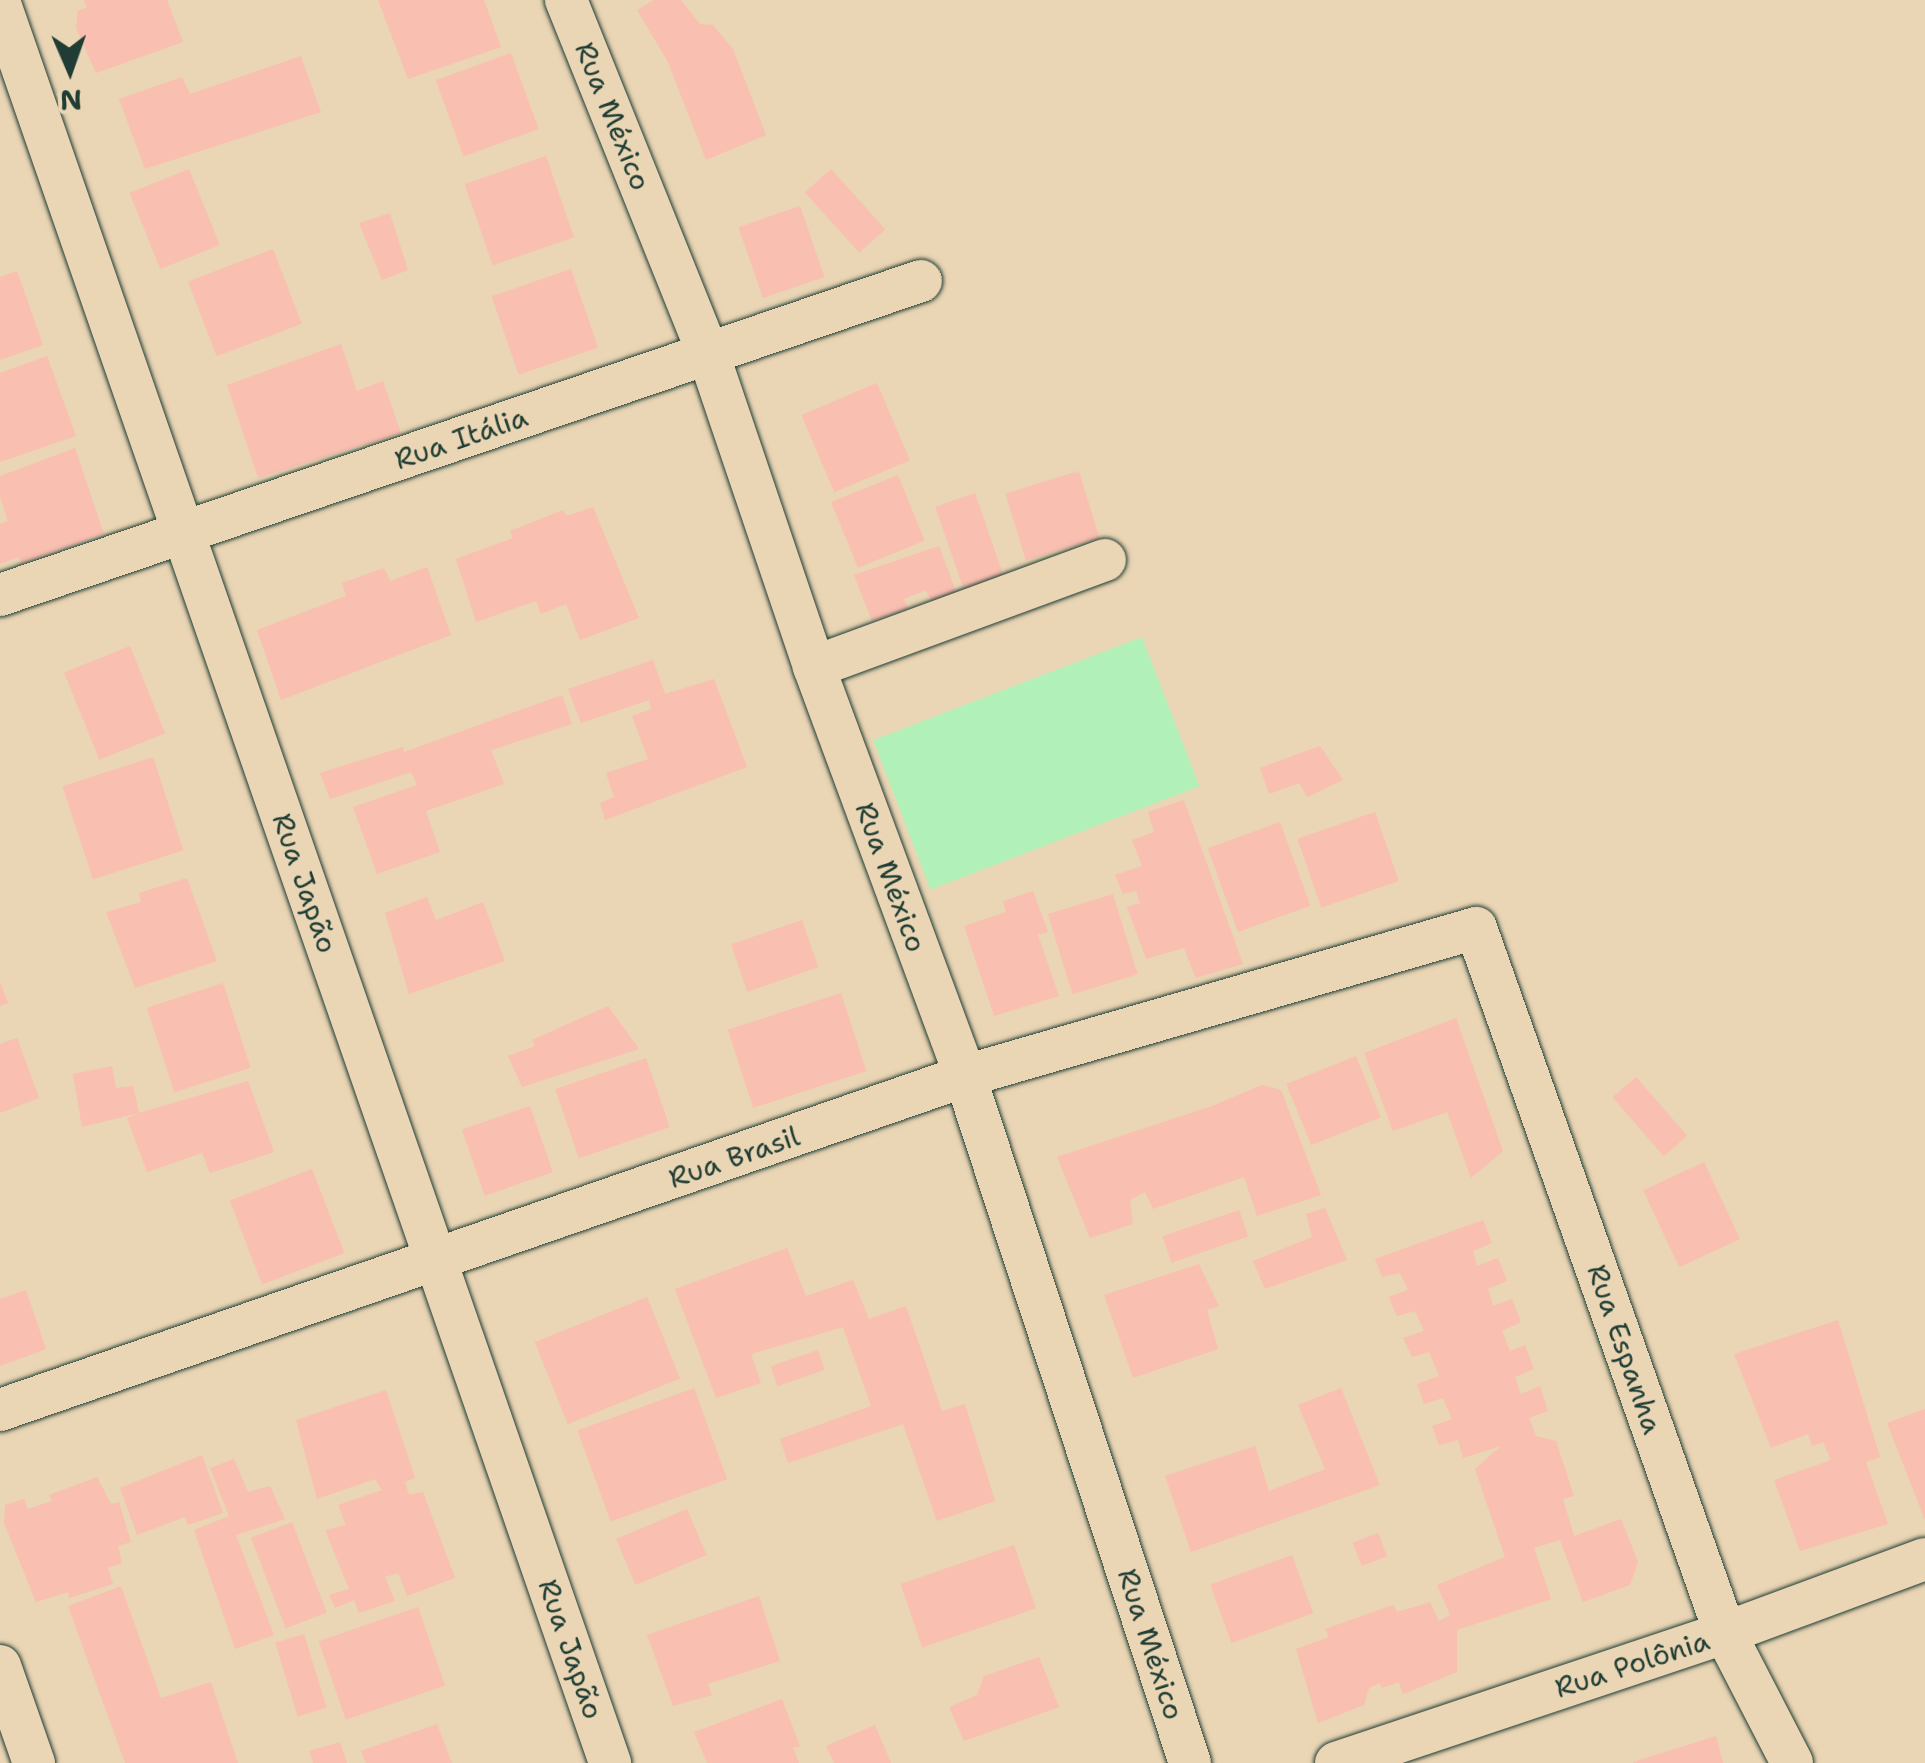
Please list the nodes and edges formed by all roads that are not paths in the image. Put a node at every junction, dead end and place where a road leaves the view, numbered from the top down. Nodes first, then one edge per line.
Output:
1 (566, 0) edge
2 (0, 4) edge
3 (921, 282) dead end
4 (708, 353) junction
5 (184, 533) junction
6 (1106, 560) dead end
7 (0, 595) edge
8 (814, 667) junction
9 (1476, 928) joint
10 (966, 1076) junction
11 (436, 1262) junction
12 (0, 1410) edge
13 (1925, 1559) edge
14 (1725, 1634) junction
15 (0, 1666) edge
16 (34, 1763) edge
17 (610, 1763) edge
18 (1190, 1763) edge
19 (1336, 1763) edge
20 (1792, 1763) edge

1 - 4 street, Rua México
2 - 5 street, Rua Japão
3 - 4 street, Rua Itália
4 - 5 street, Rua Itália
4 - 8 street, Rua México
5 - 7 street, Rua Itália
5 - 11 street, Rua Japão
6 - 8 street
8 - 10 street, Rua México
9 - 10 street, Rua Brasil
9 - 14 street, Rua Espanha
10 - 11 street, Rua Brasil
10 - 18 street, Rua México
11 - 12 street, Rua Brasil
11 - 17 street, Rua Japão
13 - 14 street, Rua Polônia
14 - 19 street, Rua Polônia
14 - 20 street, Rua Espanha
15 - 16 street

